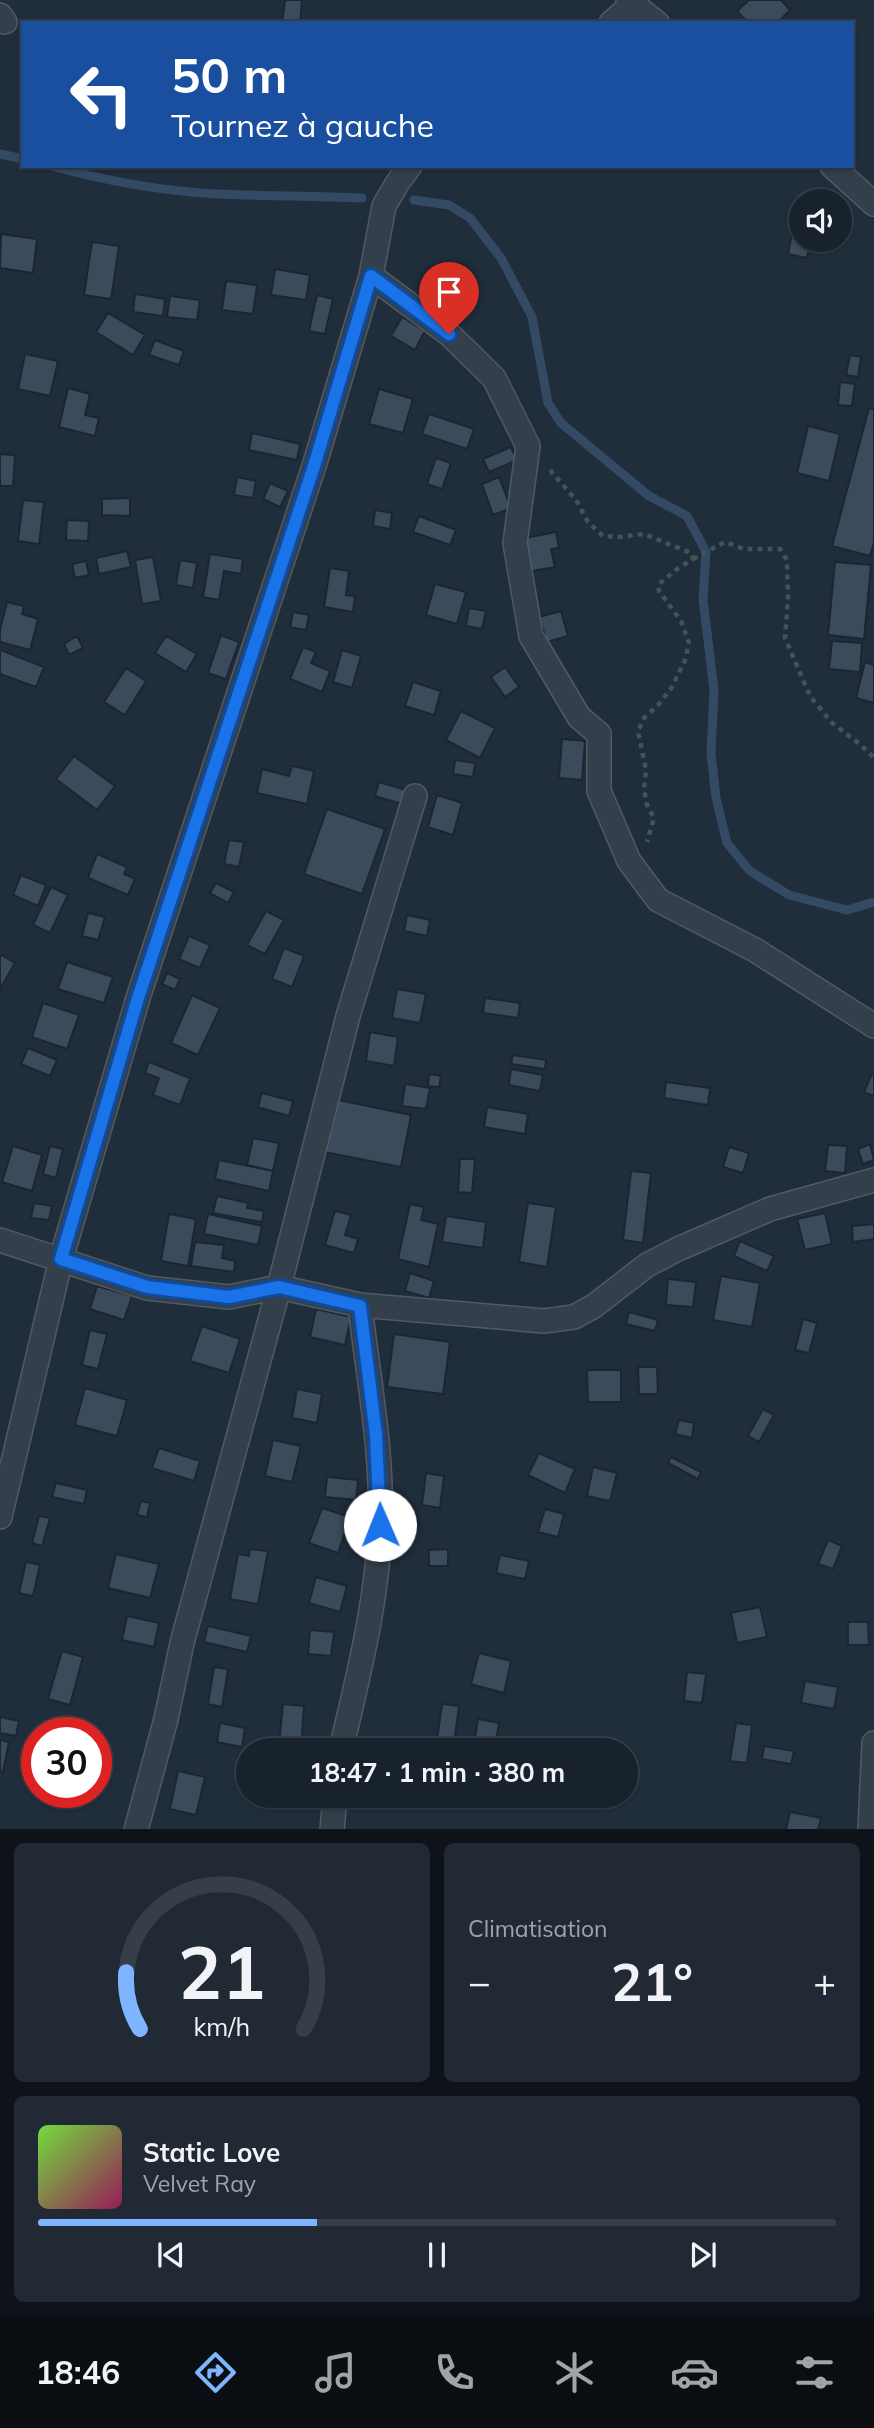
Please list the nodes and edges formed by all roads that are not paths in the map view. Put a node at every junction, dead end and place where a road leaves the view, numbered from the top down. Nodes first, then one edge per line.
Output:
1 (633, 1) edge
2 (613, 21) edge
3 (655, 21) edge
4 (408, 168) edge
5 (834, 168) edge
6 (874, 204) edge
7 (371, 276) junction
8 (415, 796) dead end
9 (874, 1026) edge
10 (874, 1180) edge
11 (0, 1240) edge
12 (61, 1259) junction
13 (279, 1287) junction
14 (360, 1306) junction
15 (0, 1517) edge
16 (344, 1738) edge
17 (874, 1743) edge
18 (334, 1808) edge
19 (872, 1826) edge
20 (136, 1829) edge
21 (332, 1829) edge

1 - 2 street
1 - 3 street
4 - 7 street
5 - 6 street
7 - 9 street
7 - 12 street
8 - 13 street
10 - 14 street
11 - 12 street
12 - 13 street
12 - 15 street
13 - 14 street
13 - 20 street
14 - 16 street
17 - 19 street
18 - 21 street

